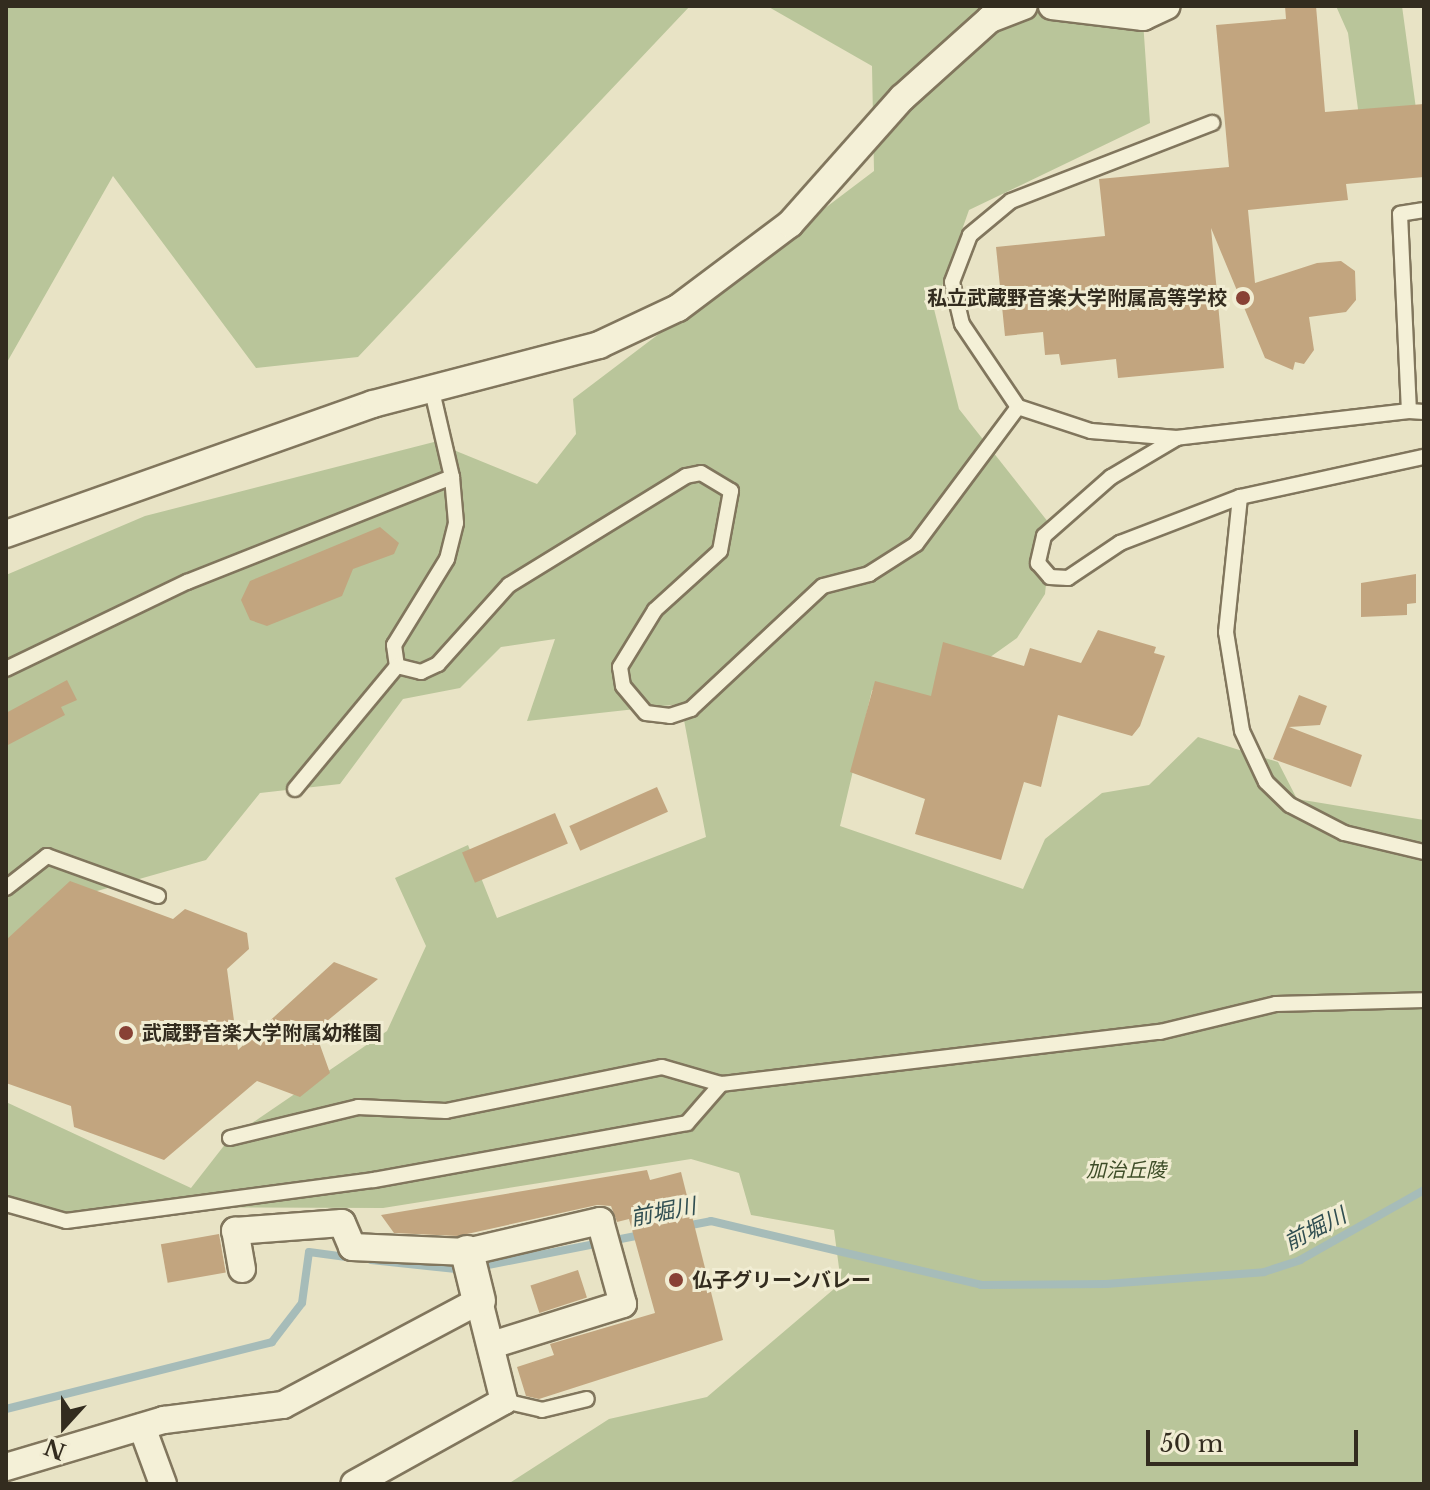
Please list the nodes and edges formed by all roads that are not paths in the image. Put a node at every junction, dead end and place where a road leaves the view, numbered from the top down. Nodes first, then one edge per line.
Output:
1 (1024, 6) edge
2 (1052, 6) edge
3 (1167, 6) edge
4 (1212, 123) dead end
5 (1424, 210) edge
6 (432, 391) junction
7 (1018, 407) junction
8 (1417, 412) edge
9 (1177, 438) junction
10 (1424, 457) edge
11 (452, 477) junction
12 (1240, 497) junction
13 (6, 534) edge
14 (397, 666) junction
15 (6, 669) edge
16 (295, 789) dead end
17 (1424, 852) edge
18 (6, 888) edge
19 (158, 896) dead end
20 (1424, 1000) edge
21 (721, 1084) junction
22 (230, 1138) dead end
23 (6, 1204) edge
24 (242, 1269) dead end
25 (472, 1275) junction
26 (492, 1345) junction
27 (587, 1399) dead end
28 (504, 1401) junction
29 (142, 1427) junction
30 (6, 1467) edge
31 (163, 1484) edge
32 (354, 1484) edge

1 - 6 street
2 - 3 street
4 - 7 lane
5 - 8 lane
6 - 11 lane
6 - 13 street
7 - 9 lane
7 - 14 lane
8 - 9 lane
9 - 12 lane
10 - 12 lane
11 - 14 lane
11 - 15 lane
12 - 17 lane
14 - 16 lane
18 - 19 lane
20 - 21 lane
21 - 22 lane
21 - 23 lane
24 - 25 street
25 - 26 street
25 - 26 street
25 - 29 street
26 - 28 street
27 - 28 lane
28 - 32 street
29 - 30 street
29 - 31 street

